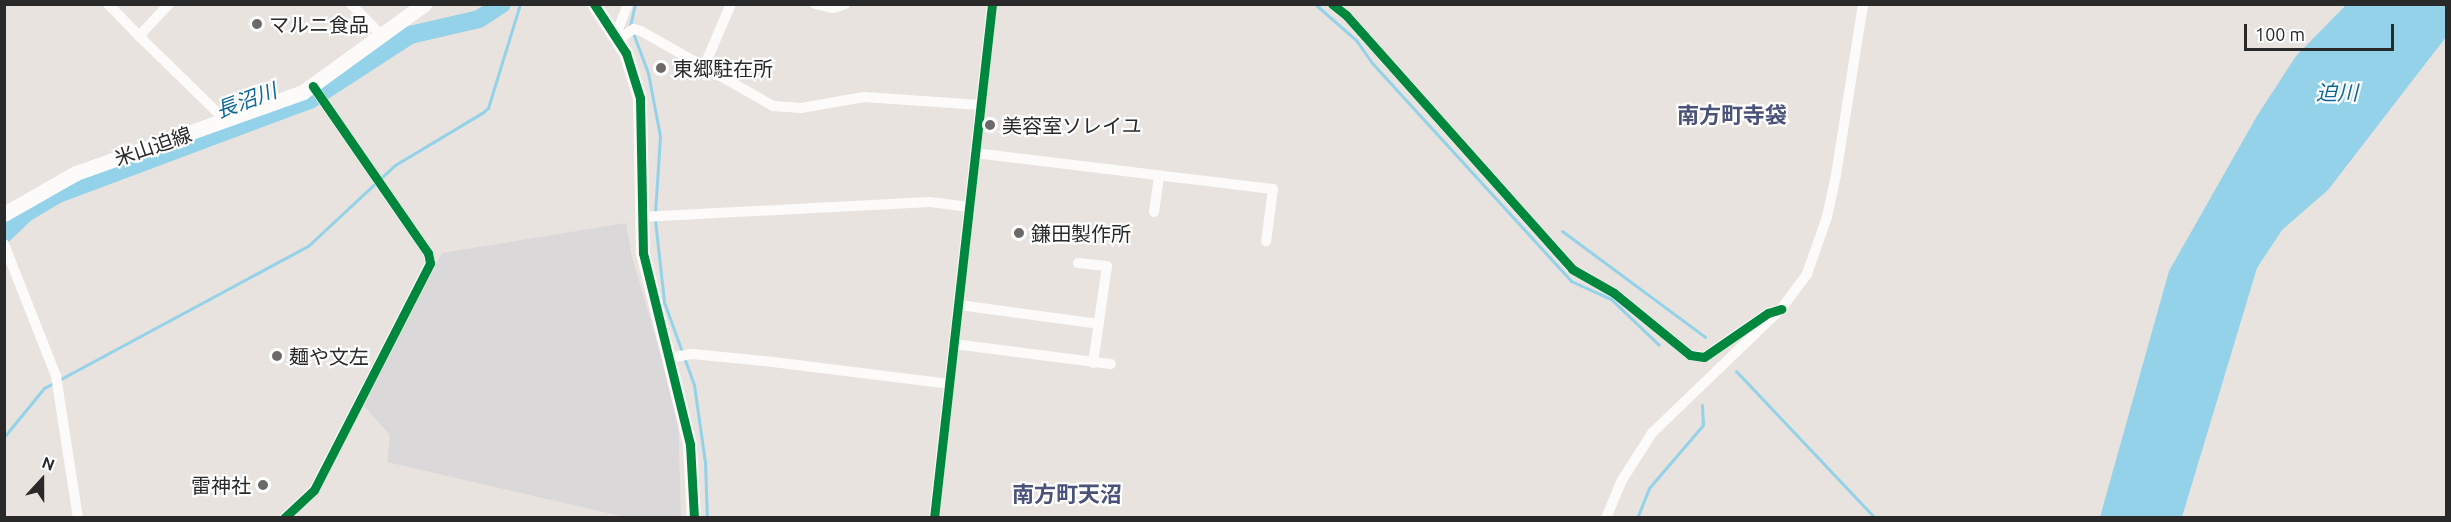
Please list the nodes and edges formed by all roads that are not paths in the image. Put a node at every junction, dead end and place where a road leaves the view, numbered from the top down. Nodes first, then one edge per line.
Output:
1 (108, 4) edge
2 (169, 4) edge
3 (351, 4) edge
4 (424, 4) edge
5 (594, 4) edge
6 (628, 4) edge
7 (731, 4) edge
8 (815, 4) edge
9 (845, 4) edge
10 (992, 4) edge
11 (1332, 4) edge
12 (1863, 4) edge
13 (624, 33) junction
14 (139, 36) junction
15 (383, 37) junction
16 (703, 69) junction
17 (316, 91) junction
18 (981, 105) junction
19 (226, 121) junction
20 (975, 153) junction
21 (1159, 176) junction
22 (970, 207) junction
23 (1154, 212) dead end
24 (4, 214) edge
25 (651, 216) junction
26 (1266, 242) dead end
27 (4, 244) edge
28 (1078, 263) dead end
29 (959, 305) junction
30 (1781, 309) junction
31 (1098, 324) junction
32 (954, 344) junction
33 (679, 357) junction
34 (1093, 363) junction
35 (1111, 364) dead end
36 (949, 384) junction
37 (78, 518) edge
38 (284, 518) edge
39 (694, 518) edge
40 (934, 518) edge
41 (1606, 518) edge

1 - 14 street
2 - 14 street
3 - 15 street
4 - 15 main road, 米山迫線
5 - 13 street
6 - 13 street
7 - 16 street
8 - 9 street
10 - 18 street
11 - 30 street
12 - 30 street
13 - 16 street
13 - 25 street
14 - 19 street
15 - 17 main road, 米山迫線
16 - 18 street
17 - 19 main road, 米山迫線
17 - 38 street
18 - 20 street
19 - 24 main road, 米山迫線
20 - 21 street
20 - 22 street
21 - 23 street
21 - 26 street
22 - 25 street
22 - 29 street
25 - 33 street
27 - 37 street
28 - 31 street
29 - 31 street
29 - 32 street
30 - 41 street
31 - 34 street
32 - 34 street
32 - 36 street
33 - 36 street
33 - 39 street
34 - 35 street
36 - 40 street

